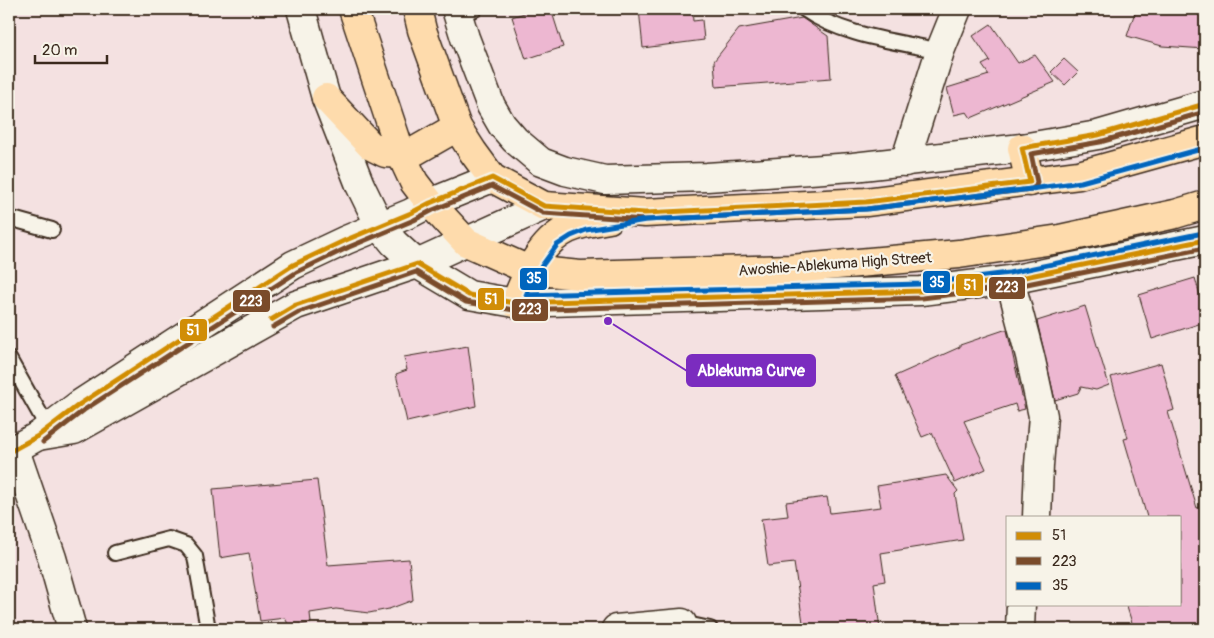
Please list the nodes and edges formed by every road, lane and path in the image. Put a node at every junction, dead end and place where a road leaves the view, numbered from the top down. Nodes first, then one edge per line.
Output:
1 (301, 9) edge
2 (353, 9) edge
3 (417, 9) edge
4 (804, 9) edge
5 (957, 9) edge
6 (463, 11) edge
7 (940, 51) junction
8 (326, 98) junction
9 (1205, 104) edge
10 (457, 127) junction
11 (1205, 140) edge
12 (1022, 148) junction
13 (401, 154) junction
14 (905, 162) junction
15 (492, 178) junction
16 (1030, 182) junction
17 (430, 202) junction
18 (1205, 205) edge
19 (544, 206) junction
20 (645, 213) junction
21 (9, 218) edge
22 (380, 226) junction
23 (52, 230) dead end
24 (1205, 240) edge
25 (466, 242) junction
26 (417, 264) junction
27 (529, 270) junction
28 (1010, 280) junction
29 (514, 303) junction
30 (9, 360) edge
31 (27, 442) edge
32 (1037, 516) edge
33 (115, 552) dead end
34 (1021, 606) edge
35 (682, 623) joint
36 (72, 629) edge
37 (208, 629) edge
38 (616, 629) edge
39 (710, 629) edge
40 (1020, 629) edge

1 - 8 street, Awoshie-Ablekuma High Street
2 - 13 main road
3 - 10 main road
4 - 7 lane
5 - 7 street
6 - 14 street
7 - 14 street
8 - 13 main road
8 - 22 street, Awoshie-Ablekuma High Street
9 - 12 street
10 - 13 main road
10 - 15 main road
11 - 16 main road
12 - 14 street
12 - 16 main road
13 - 17 main road
15 - 17 street
15 - 19 main road
16 - 20 main road
17 - 22 street
17 - 25 main road
18 - 27 main road, Awoshie-Ablekuma High Street
19 - 20 main road
19 - 25 street
20 - 27 main road
21 - 23 lane
22 - 26 street, Awoshie-Ablekuma High Street
22 - 31 street
24 - 28 street, Awoshie-Ablekuma High Street
25 - 26 street
25 - 27 main road, Awoshie-Ablekuma High Street
26 - 29 street, Awoshie-Ablekuma High Street
26 - 31 street
27 - 29 main road
28 - 29 street, Awoshie-Ablekuma High Street
28 - 32 street
30 - 31 lane
31 - 36 street
33 - 37 lane
34 - 40 street
35 - 38 street
35 - 39 lane

